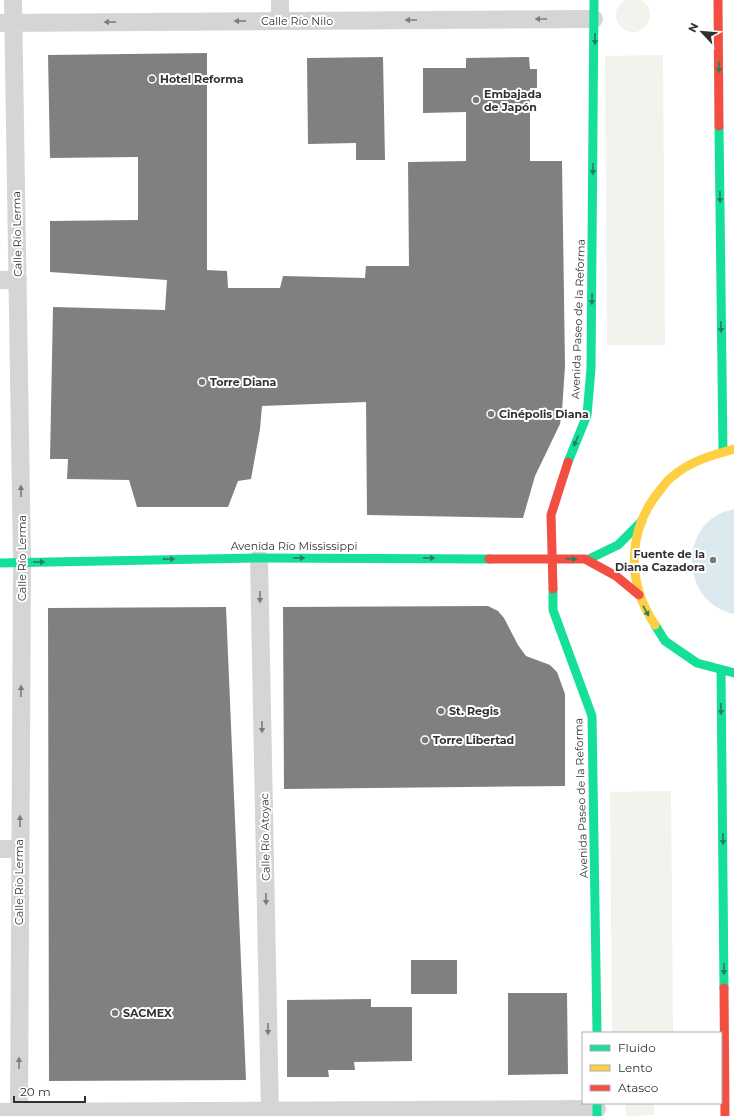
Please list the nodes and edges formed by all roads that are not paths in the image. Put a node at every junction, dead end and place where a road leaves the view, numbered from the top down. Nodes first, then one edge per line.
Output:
1 (13, 0) edge
2 (280, 0) edge
3 (594, 0) edge
4 (718, 0) edge
5 (594, 18) junction
6 (280, 21) junction
7 (7, 22) edge
8 (9, 280) edge
9 (734, 449) edge
10 (723, 452) junction
11 (642, 520) junction
12 (259, 558) junction
13 (553, 558) junction
14 (589, 559) junction
15 (0, 562) edge
16 (22, 562) junction
17 (640, 594) junction
18 (721, 670) junction
19 (734, 673) edge
20 (0, 850) edge
21 (20, 850) junction
22 (597, 1032) edge
23 (597, 1109) edge
24 (0, 1112) edge
25 (19, 1114) edge
26 (270, 1114) edge
27 (725, 1116) edge

1 - 7 street, Calle Río Lerma
2 - 6 street
3 - 5 main road, Avenida Paseo de la Reforma
4 -> 10 main road
5 -> 6 street, Calle Río Nilo
5 -> 13 main road, Avenida Paseo de la Reforma
6 -> 7 street, Calle Río Nilo
7 - 8 street, Calle Río Lerma
16 -> 8 street, Calle Río Lerma
9 - 10 main road
10 - 11 main road
11 - 14 main road, Avenida Río Mississippi
11 - 17 main road
12 -> 13 main road, Avenida Río Mississippi
16 -> 12 main road, Avenida Río Mississippi
12 -> 26 street, Calle Río Atoyac
13 -> 14 main road, Avenida Río Mississippi
13 - 22 main road, Avenida Paseo de la Reforma
14 - 17 main road
15 - 16 main road, Avenida Río Mississippi
21 -> 16 street, Calle Río Lerma
17 -> 18 main road
18 - 19 main road
18 -> 27 main road
20 - 21 street
25 -> 21 street, Calle Río Lerma
23 - 26 street
24 - 25 street
25 - 26 street

